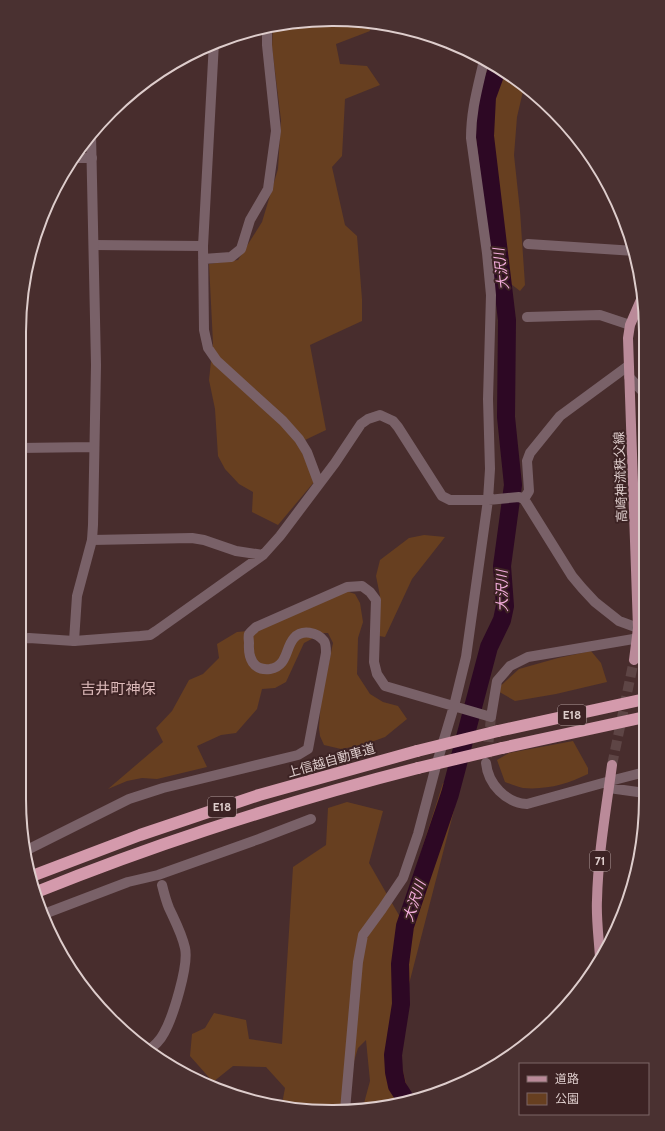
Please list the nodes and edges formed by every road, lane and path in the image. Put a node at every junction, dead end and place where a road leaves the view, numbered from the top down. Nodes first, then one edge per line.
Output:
1 (267, 33) edge
2 (214, 50) edge
3 (483, 65) edge
4 (92, 142) edge
5 (81, 158) edge
6 (92, 158) junction
7 (528, 244) dead end
8 (94, 245) junction
9 (203, 246) junction
10 (628, 251) edge
11 (203, 259) junction
12 (638, 308) edge
13 (527, 316) dead end
14 (630, 325) junction
15 (628, 366) junction
16 (629, 377) junction
17 (639, 388) edge
18 (94, 446) junction
19 (26, 448) edge
20 (319, 484) junction
21 (524, 499) junction
22 (488, 500) junction
23 (635, 523) junction
24 (639, 523) edge
25 (92, 540) junction
26 (263, 556) junction
27 (639, 612) edge
28 (639, 633) edge
29 (639, 634) edge
30 (26, 638) edge
31 (639, 638) edge
32 (74, 641) junction
33 (634, 660) tunnel mouth
34 (639, 700) edge
35 (454, 706) junction
36 (639, 718) edge
37 (486, 763) tunnel mouth
38 (612, 765) tunnel mouth
39 (639, 774) edge
40 (610, 784) junction
41 (639, 791) edge
42 (311, 819) dead end
43 (30, 848) edge
44 (35, 875) edge
45 (162, 885) dead end
46 (40, 890) edge
47 (48, 913) edge
48 (599, 950) edge
49 (153, 1047) edge
50 (346, 1104) edge

1 - 11 street
2 - 9 street
3 - 22 street
4 - 6 street
5 - 6 street
6 - 8 street
7 - 10 street
8 - 9 street
8 - 18 street
9 - 11 street
11 - 20 street
12 - 14 main road, 高崎神流秩父線
13 - 14 street
14 - 15 main road, 高崎神流秩父線
15 - 16 main road, 高崎神流秩父線
15 - 21 street
16 - 17 street
16 - 23 main road, 高崎神流秩父線
18 - 19 street
18 - 25 street
20 - 22 street
20 - 26 street
21 - 22 street
21 - 28 street
22 - 35 street
23 - 24 street
23 - 27 main road, 高崎神流秩父線
25 - 26 street
25 - 32 street
26 - 32 street
29 - 35 street
30 - 32 street
31 - 33 main road, 高崎神流秩父線
34 - 44 highway, 上信越自動車道 / E18, bridge
35 - 43 street
35 - 50 street
36 - 46 highway, E18, bridge
37 - 40 street
38 - 40 main road, 71
39 - 40 street
40 - 41 street
40 - 48 main road, 71
42 - 47 street
45 - 49 street

